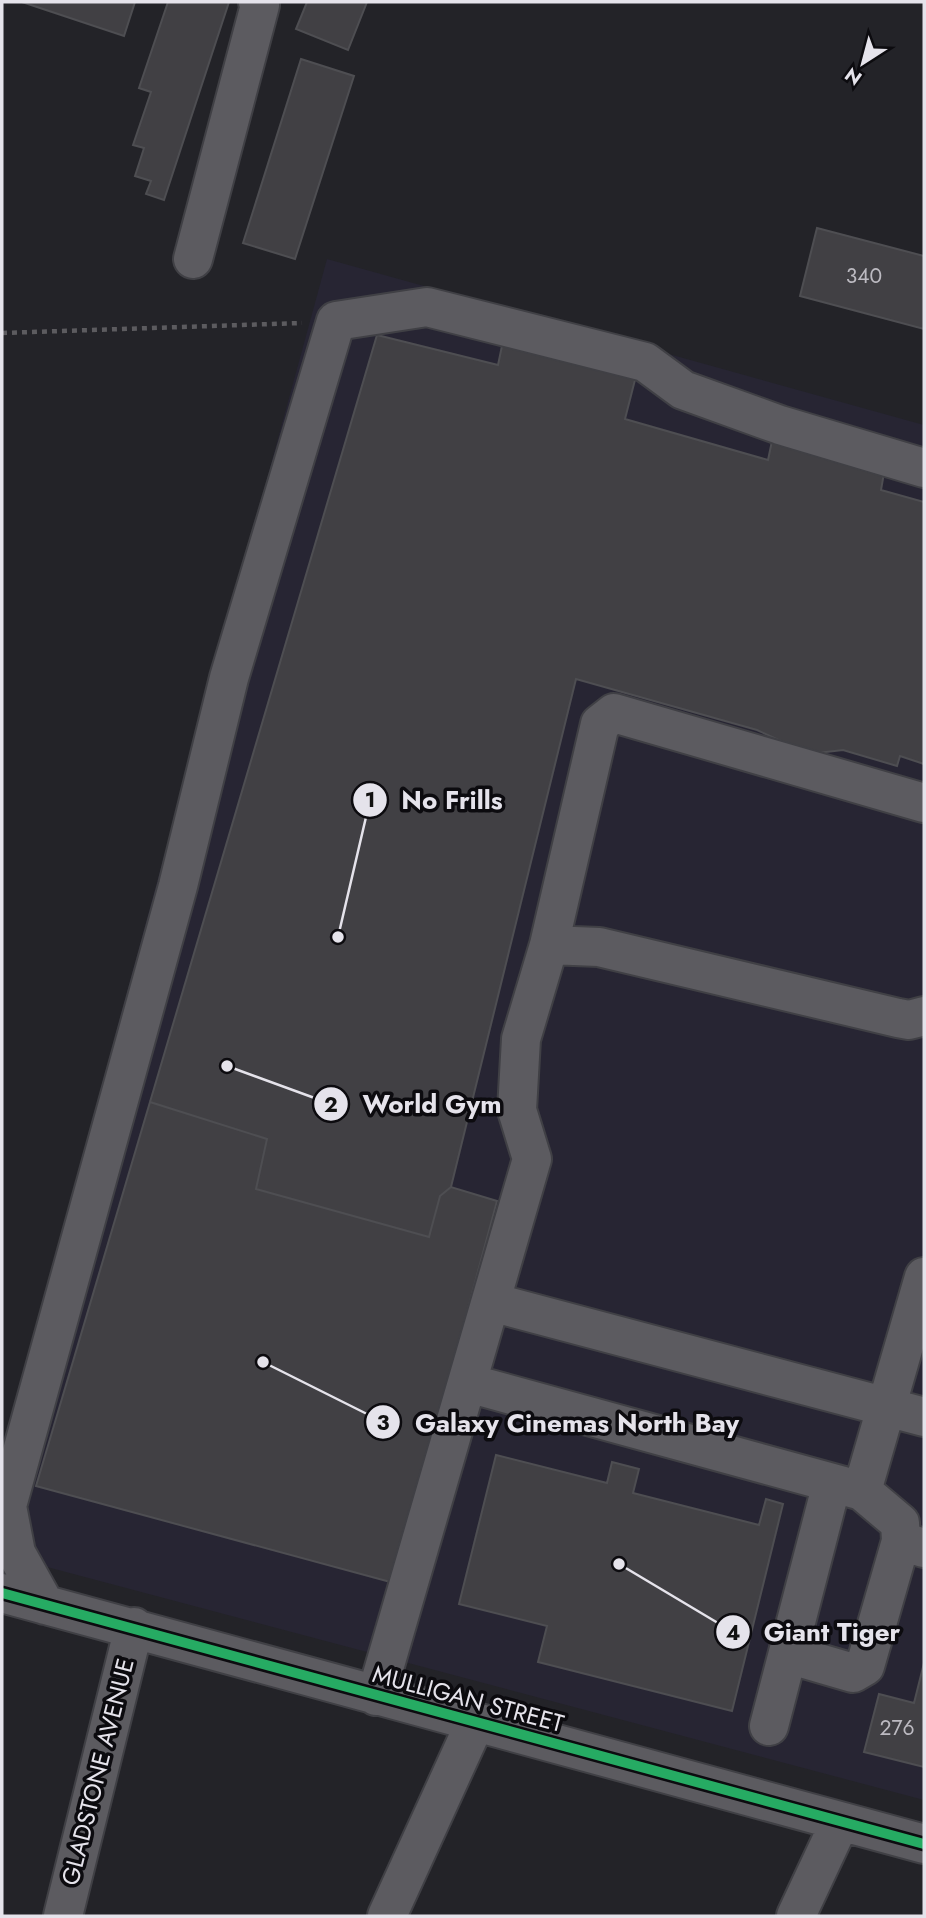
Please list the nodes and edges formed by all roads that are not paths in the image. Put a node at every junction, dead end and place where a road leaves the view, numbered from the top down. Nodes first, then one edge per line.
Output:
1 (258, 2) edge
2 (193, 259) dead end
3 (924, 468) edge
4 (924, 803) edge
5 (549, 945) junction
6 (924, 1016) edge
7 (924, 1277) edge
8 (491, 1302) junction
9 (915, 1339) edge
10 (468, 1382) junction
11 (885, 1406) junction
12 (924, 1417) edge
13 (847, 1487) junction
14 (913, 1544) edge
15 (2, 1594) edge
16 (45, 1605) junction
17 (134, 1628) junction
18 (788, 1654) junction
19 (376, 1696) junction
20 (475, 1724) junction
21 (769, 1726) dead end
22 (840, 1822) junction
23 (924, 1844) edge
24 (63, 1916) edge
25 (387, 1916) edge
26 (796, 1916) edge

1 - 2 street
3 - 16 street
4 - 5 street
5 - 6 street
5 - 8 street
7 - 9 street
8 - 10 street
8 - 11 street
9 - 11 street
10 - 13 street
10 - 19 street
11 - 12 street
11 - 13 street
13 - 14 street
13 - 18 street
14 - 18 street
15 - 16 street, MULLIGAN STREET
16 - 17 street, MULLIGAN STREET
17 - 19 street, MULLIGAN STREET
17 - 24 street, GLADSTONE AVENUE
18 - 21 street
19 - 20 street, MULLIGAN STREET
20 - 22 street, MULLIGAN STREET
20 - 25 street
22 - 23 street, MULLIGAN STREET
22 - 26 street

